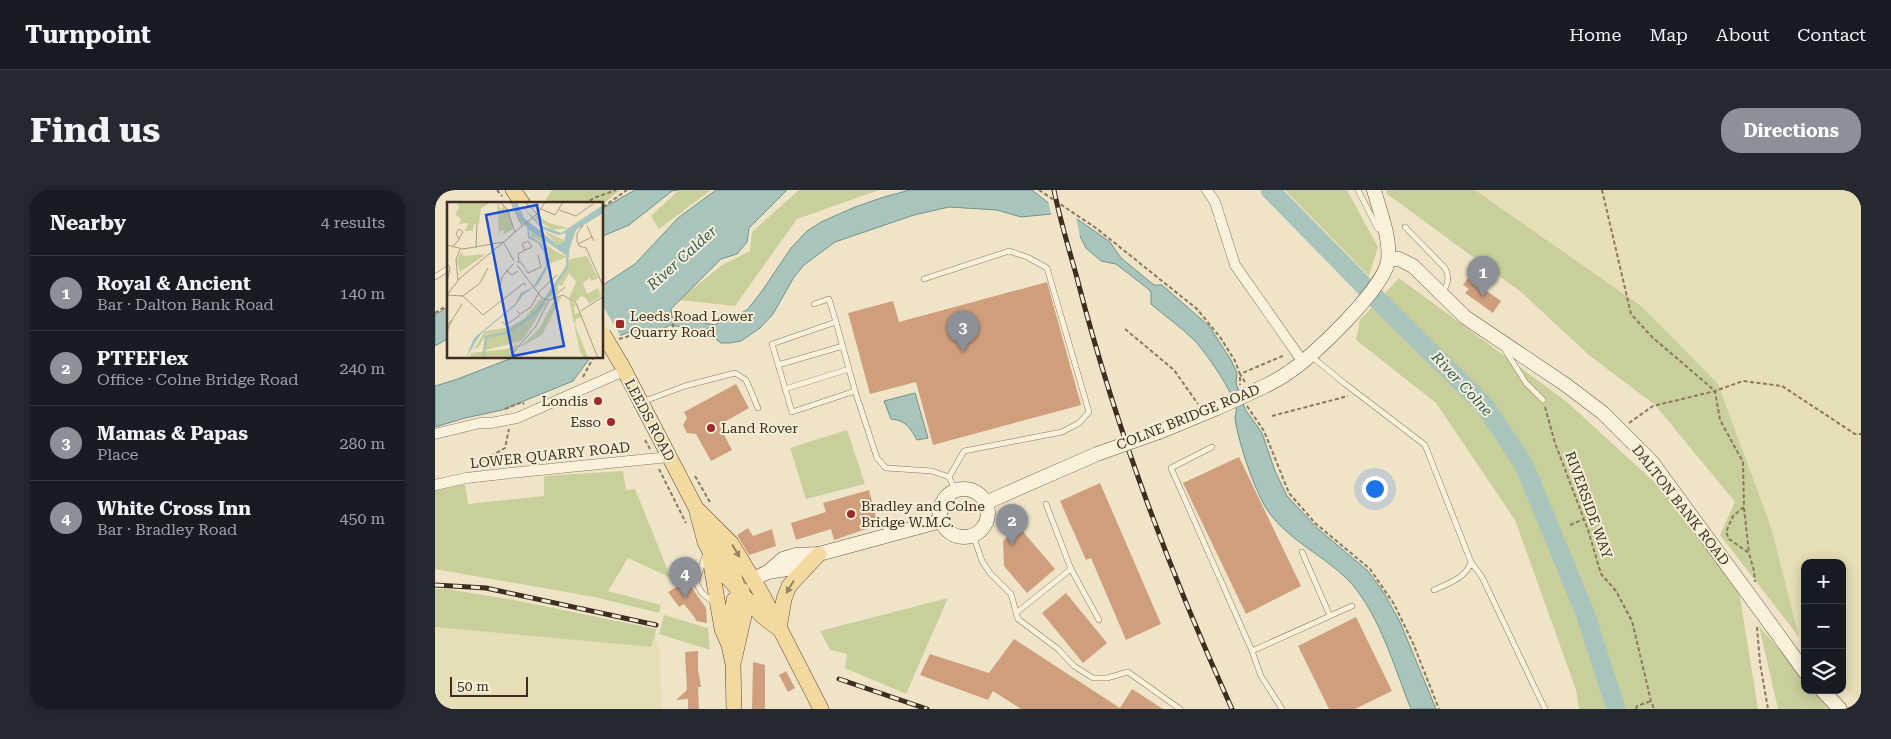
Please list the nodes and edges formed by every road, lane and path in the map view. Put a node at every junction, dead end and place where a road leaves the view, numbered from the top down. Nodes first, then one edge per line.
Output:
1 (513, 190) edge
2 (616, 190) edge
3 (627, 190) edge
4 (1039, 190) edge
5 (1207, 190) edge
6 (1358, 190) edge
7 (1374, 190) edge
8 (1602, 190) edge
9 (522, 202) edge
10 (587, 202) edge
11 (604, 206) edge
12 (1405, 227) dead end
13 (1386, 236) junction
14 (1389, 259) junction
15 (447, 269) edge
16 (435, 277) edge
17 (924, 279) dead end
18 (1441, 293) junction
19 (814, 304) dead end
20 (447, 305) edge
21 (677, 312) dead end
22 (435, 313) edge
23 (836, 322) junction
24 (1125, 329) dead end
25 (609, 337) edge
26 (1499, 341) junction
27 (843, 346) junction
28 (1303, 356) junction
29 (592, 359) edge
30 (624, 365) junction
31 (778, 365) junction
32 (849, 369) junction
33 (1241, 374) junction
34 (1252, 387) junction
35 (1239, 388) dead end
36 (785, 389) junction
37 (855, 391) junction
38 (1715, 391) junction
39 (577, 393) junction
40 (1358, 394) junction
41 (1543, 400) joint
42 (1245, 401) dead end
43 (641, 402) junction
44 (758, 408) dead end
45 (1212, 410) junction
46 (1272, 416) dead end
47 (511, 419) junction
48 (1620, 428) junction
49 (435, 434) edge
50 (1861, 434) edge
51 (1211, 448) dead end
52 (662, 457) junction
53 (949, 477) junction
54 (466, 478) junction
55 (435, 485) edge
56 (956, 491) junction
57 (985, 503) junction
58 (1046, 504) dead end
59 (1743, 507) junction
60 (696, 508) junction
61 (1584, 519) junction
62 (941, 522) junction
63 (686, 523) dead end
64 (1570, 525) dead end
65 (713, 526) junction
66 (973, 535) junction
67 (709, 550) junction
68 (1301, 552) dead end
69 (1749, 553) junction
70 (819, 554) junction
71 (1471, 562) junction
72 (1071, 569) junction
73 (753, 580) junction
74 (1755, 589) dead end
75 (1435, 590) dead end
76 (740, 591) junction
77 (1352, 606) dead end
78 (1016, 613) junction
79 (1329, 616) junction
80 (1099, 620) dead end
81 (1764, 626) junction
82 (779, 629) junction
83 (740, 634) junction
84 (729, 645) junction
85 (1252, 651) junction
86 (733, 664) junction
87 (1801, 668) edge
88 (1826, 694) edge
89 (1651, 701) junction
90 (735, 709) edge
91 (821, 709) edge
92 (1180, 709) edge
93 (1282, 709) edge
94 (1439, 709) edge
95 (1545, 709) edge
96 (1636, 709) edge
97 (1654, 709) edge
98 (1768, 709) edge
99 (1840, 709) edge

1 - 9 main road
2 - 10 path
3 - 11 path
4 - 33 path
5 - 28 street
6 - 13 lane
7 - 13 main road, COLNE BRIDGE ROAD
8 - 38 path
12 - 18 lane
13 - 14 main road, COLNE BRIDGE ROAD
14 - 18 main road, DALTON BANK ROAD
14 - 28 main road, COLNE BRIDGE ROAD
15 - 16 lane
17 - 53 lane
18 - 26 main road, DALTON BANK ROAD
19 - 23 lane
20 - 22 path
21 - 25 path
23 - 27 lane
23 - 31 lane
24 - 45 path
25 - 30 main road, LEEDS ROAD, bridge
26 - 41 lane
26 - 48 main road, DALTON BANK ROAD
27 - 31 lane
27 - 32 lane
28 - 33 path
28 - 34 main road, COLNE BRIDGE ROAD
28 - 40 lane
29 - 39 path
30 - 39 street
30 - 43 main road, LEEDS ROAD
31 - 36 lane
32 - 36 lane
32 - 37 lane
33 - 34 path
33 - 35 path
34 - 45 main road, COLNE BRIDGE ROAD, bridge
36 - 37 lane
37 - 53 lane
38 - 48 path
38 - 50 path
38 - 59 path
39 - 47 street
40 - 46 path
40 - 71 lane
41 - 61 path, RIVERSIDE WAY
42 - 94 path
43 - 44 lane
43 - 52 main road, LEEDS ROAD
45 - 57 main road, COLNE BRIDGE ROAD, bridge
47 - 49 street
47 - 54 path
48 - 81 main road, DALTON BANK ROAD, bridge
51 - 85 lane
52 - 54 street, LOWER QUARRY ROAD
52 - 60 main road, LEEDS ROAD
52 - 63 path
53 - 56 lane
54 - 55 street, LOWER QUARRY ROAD
56 - 57 main road
56 - 62 main road
57 - 66 main road
58 - 72 lane
59 - 69 path
59 - 69 path
60 - 65 main road, LEEDS ROAD
60 - 67 main road, LEEDS ROAD
61 - 64 path
61 - 89 path, RIVERSIDE WAY
62 - 66 main road
62 - 70 main road
65 -> 73 main road, LEEDS ROAD
65 - 76 main road
66 - 78 lane
67 - 76 main road, LEEDS ROAD
67 - 84 main road
68 - 79 lane
69 - 74 path
70 - 73 main road
70 -> 82 main road
71 - 75 lane
71 - 95 lane
72 - 78 lane
72 - 80 lane
73 - 76 main road
73 - 82 main road, LEEDS ROAD
76 - 82 main road, LEEDS ROAD
76 - 83 main road
76 - 84 main road
77 - 79 lane
78 - 92 lane
79 - 85 lane
81 - 87 main road, DALTON BANK ROAD
81 - 98 path
82 - 83 main road
82 - 91 main road, LEEDS ROAD
83 - 86 main road
84 - 86 main road
85 - 93 lane
86 - 90 main road
88 - 99 main road
89 - 96 path
89 - 97 path, RIVERSIDE WAY

